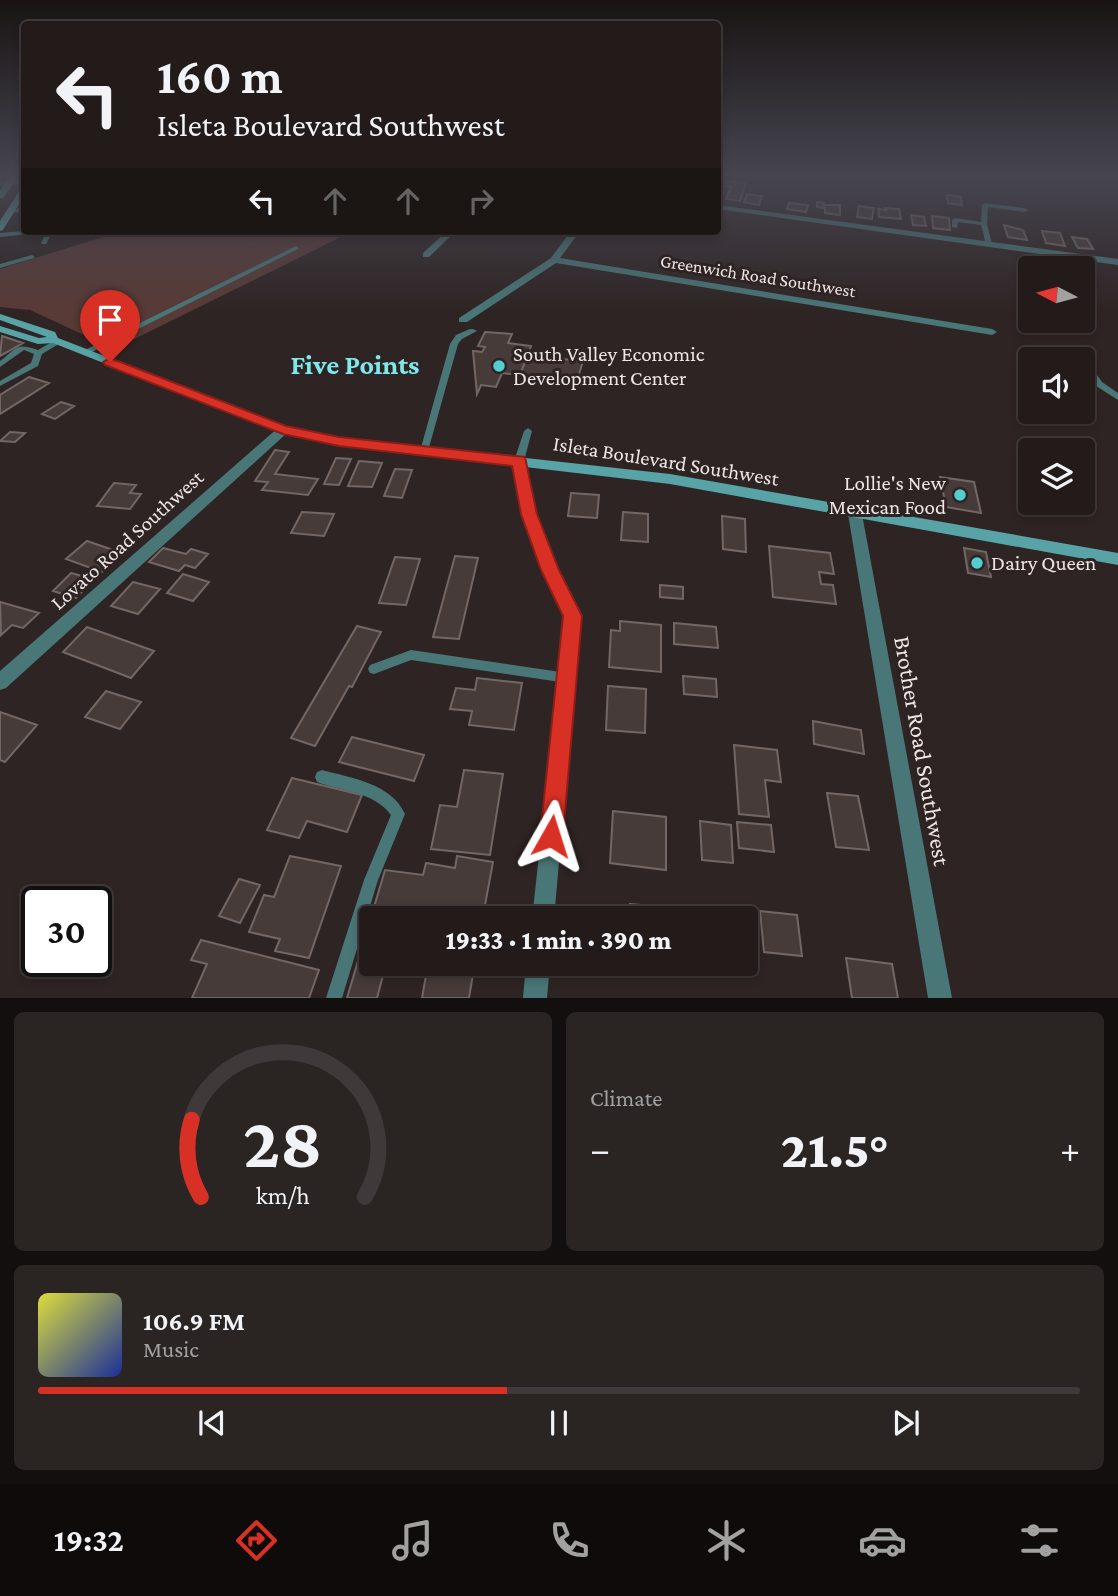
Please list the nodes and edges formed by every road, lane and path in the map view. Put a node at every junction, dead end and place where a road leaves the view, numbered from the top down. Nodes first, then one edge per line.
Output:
1 (817, 221) edge
2 (955, 221) edge
3 (959, 221) edge
4 (984, 221) edge
5 (984, 224) junction
6 (955, 227) dead end
7 (21, 233) edge
8 (0, 235) edge
9 (48, 235) edge
10 (448, 235) edge
11 (573, 235) edge
12 (44, 243) dead end
13 (989, 244) junction
14 (296, 248) dead end
15 (426, 255) dead end
16 (32, 257) dead end
17 (554, 260) junction
18 (1118, 262) edge
19 (0, 266) edge
20 (0, 317) edge
21 (464, 320) dead end
22 (0, 329) edge
23 (473, 331) dead end
24 (992, 332) dead end
25 (56, 341) junction
26 (85, 352) junction
27 (38, 353) junction
28 (0, 365) edge
29 (1095, 378) edge
30 (0, 384) edge
31 (1118, 397) edge
32 (283, 430) junction
33 (528, 431) dead end
34 (424, 451) junction
35 (519, 461) junction
36 (855, 514) junction
37 (1118, 559) edge
38 (374, 669) dead end
39 (567, 678) junction
40 (0, 682) edge
41 (322, 777) dead end
42 (544, 906) edge
43 (537, 976) edge
44 (334, 998) edge
45 (535, 998) edge
46 (940, 998) edge

1 - 13 street
2 - 6 lane
3 - 5 lane
4 - 5 lane
5 - 13 lane
7 - 8 lane
9 - 12 lane
10 - 15 street
11 - 17 street
13 - 18 street
14 - 26 lane
16 - 19 lane
17 - 21 street
17 - 24 street, Greenwich Road Southwest
20 - 25 main road, Isleta Boulevard Southwest
22 - 25 main road, Isleta Boulevard Southwest
23 - 34 lane
25 - 26 main road, Isleta Boulevard Southwest
25 - 27 lane
26 - 32 main road, Isleta Boulevard Southwest
27 - 28 lane
27 - 30 lane
29 - 31 lane
32 - 34 main road, Isleta Boulevard Southwest
32 - 40 street, Lovato Road Southwest
33 - 35 lane
34 - 35 main road, Isleta Boulevard Southwest
35 - 36 main road, Isleta Boulevard Southwest
35 - 39 street
36 - 37 main road, Isleta Boulevard Southwest
36 - 46 street, Brother Road Southwest
38 - 39 lane
39 - 42 street
41 - 44 lane
43 - 45 street

